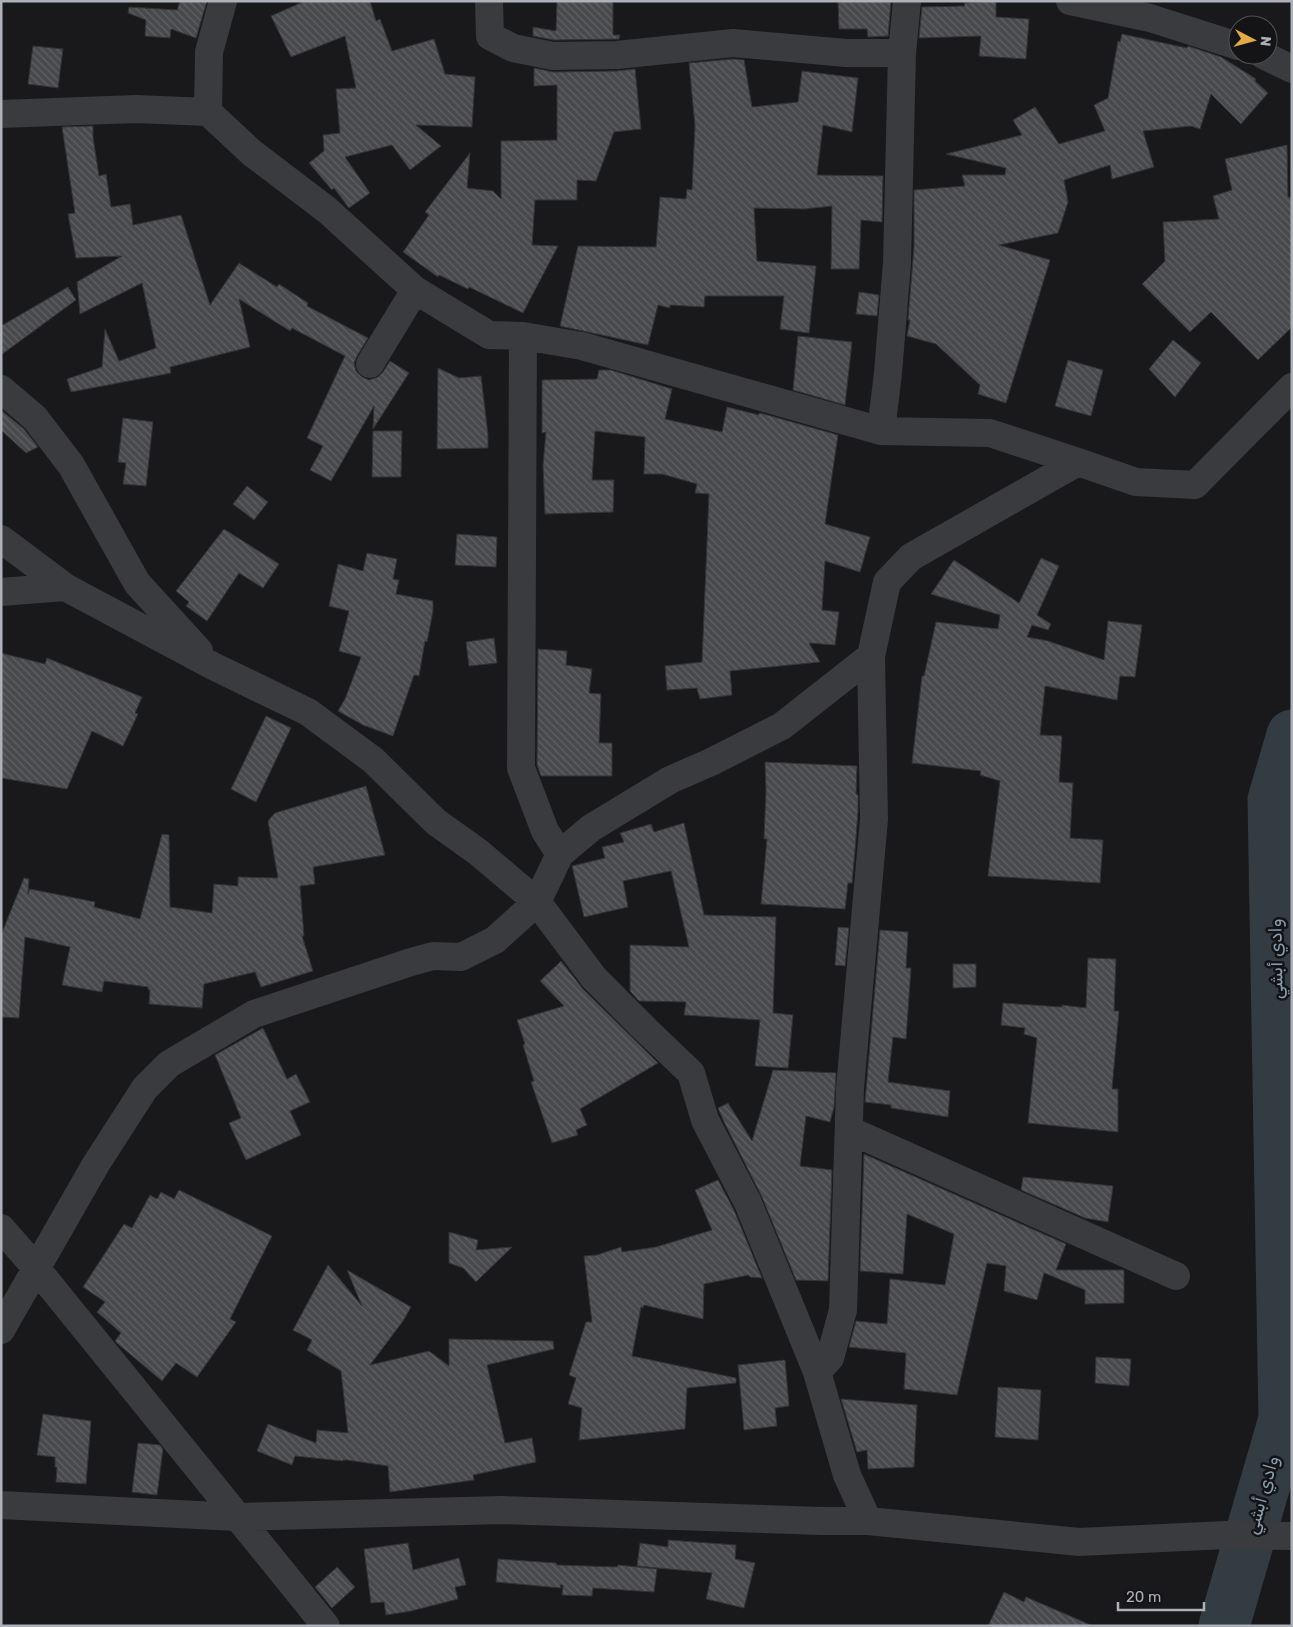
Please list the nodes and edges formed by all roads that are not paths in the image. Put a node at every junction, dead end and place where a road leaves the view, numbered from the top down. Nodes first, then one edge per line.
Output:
1 (224, 1) edge
2 (490, 1) edge
3 (907, 1) edge
4 (1070, 1) edge
5 (1228, 43) edge
6 (902, 53) junction
7 (1278, 62) edge
8 (1292, 69) edge
9 (208, 112) junction
10 (1, 114) edge
11 (415, 290) junction
12 (523, 336) junction
13 (370, 364) dead end
14 (1292, 387) edge
15 (1, 389) edge
16 (881, 431) junction
17 (1078, 462) junction
18 (1, 539) edge
19 (65, 587) junction
20 (1, 592) edge
21 (871, 656) junction
22 (213, 666) junction
23 (560, 854) junction
24 (537, 902) junction
25 (849, 1130) junction
26 (1, 1228) edge
27 (36, 1268) junction
28 (1176, 1276) dead end
29 (1, 1330) edge
30 (817, 1372) junction
31 (1, 1505) edge
32 (237, 1517) junction
33 (868, 1521) junction
34 (1292, 1536) edge
35 (326, 1626) edge

1 - 9 street
2 - 6 street
3 - 6 street
4 - 5 street
6 - 16 street
7 - 8 street
9 - 10 street
9 - 11 street
11 - 12 street
11 - 13 street
12 - 16 street
12 - 23 street
14 - 17 street
15 - 22 street
16 - 17 street
17 - 21 street
18 - 19 street
19 - 20 street
19 - 22 street
21 - 23 street
21 - 25 street
22 - 24 street
23 - 24 street
24 - 27 street
24 - 30 street
25 - 28 street
25 - 30 street
26 - 27 street
27 - 29 street
27 - 32 street
30 - 33 street
31 - 32 street
32 - 33 street
32 - 35 street
33 - 34 street

